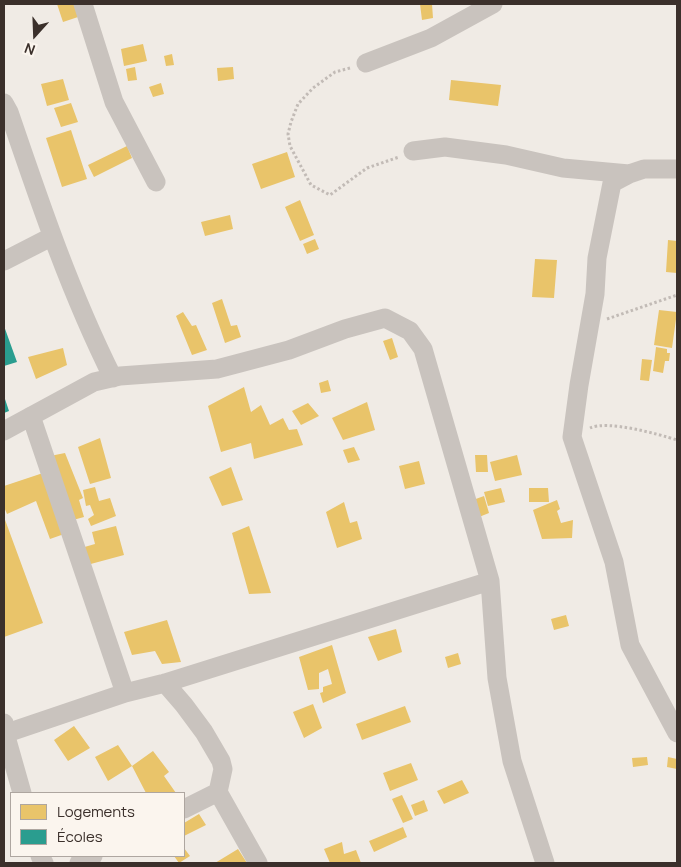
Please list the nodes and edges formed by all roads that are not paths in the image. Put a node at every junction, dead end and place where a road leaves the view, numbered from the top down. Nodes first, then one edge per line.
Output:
1 (84, 4) edge
2 (493, 4) edge
3 (366, 64) road end
4 (4, 103) edge
5 (413, 151) road end
6 (677, 169) edge
7 (630, 174) junction
8 (156, 182) dead end
9 (51, 237) junction
10 (4, 261) edge
11 (113, 378) junction
12 (31, 416) junction
13 (4, 431) edge
14 (490, 581) junction
15 (165, 683) junction
16 (125, 693) junction
17 (4, 730) edge
18 (677, 733) edge
19 (22, 792) edge
20 (218, 792) junction
21 (185, 809) edge
22 (91, 857) edge
23 (79, 863) edge
24 (258, 863) edge
25 (545, 863) edge

1 - 8 street
2 - 3 street
4 - 9 street
5 - 7 street
6 - 7 street
7 - 18 street
9 - 10 street
9 - 11 street
11 - 12 street
11 - 14 street
12 - 13 street
12 - 16 street
14 - 15 street
14 - 25 street
15 - 16 street
15 - 20 street
16 - 17 street
17 - 19 street
20 - 21 street
20 - 24 street
22 - 23 street

